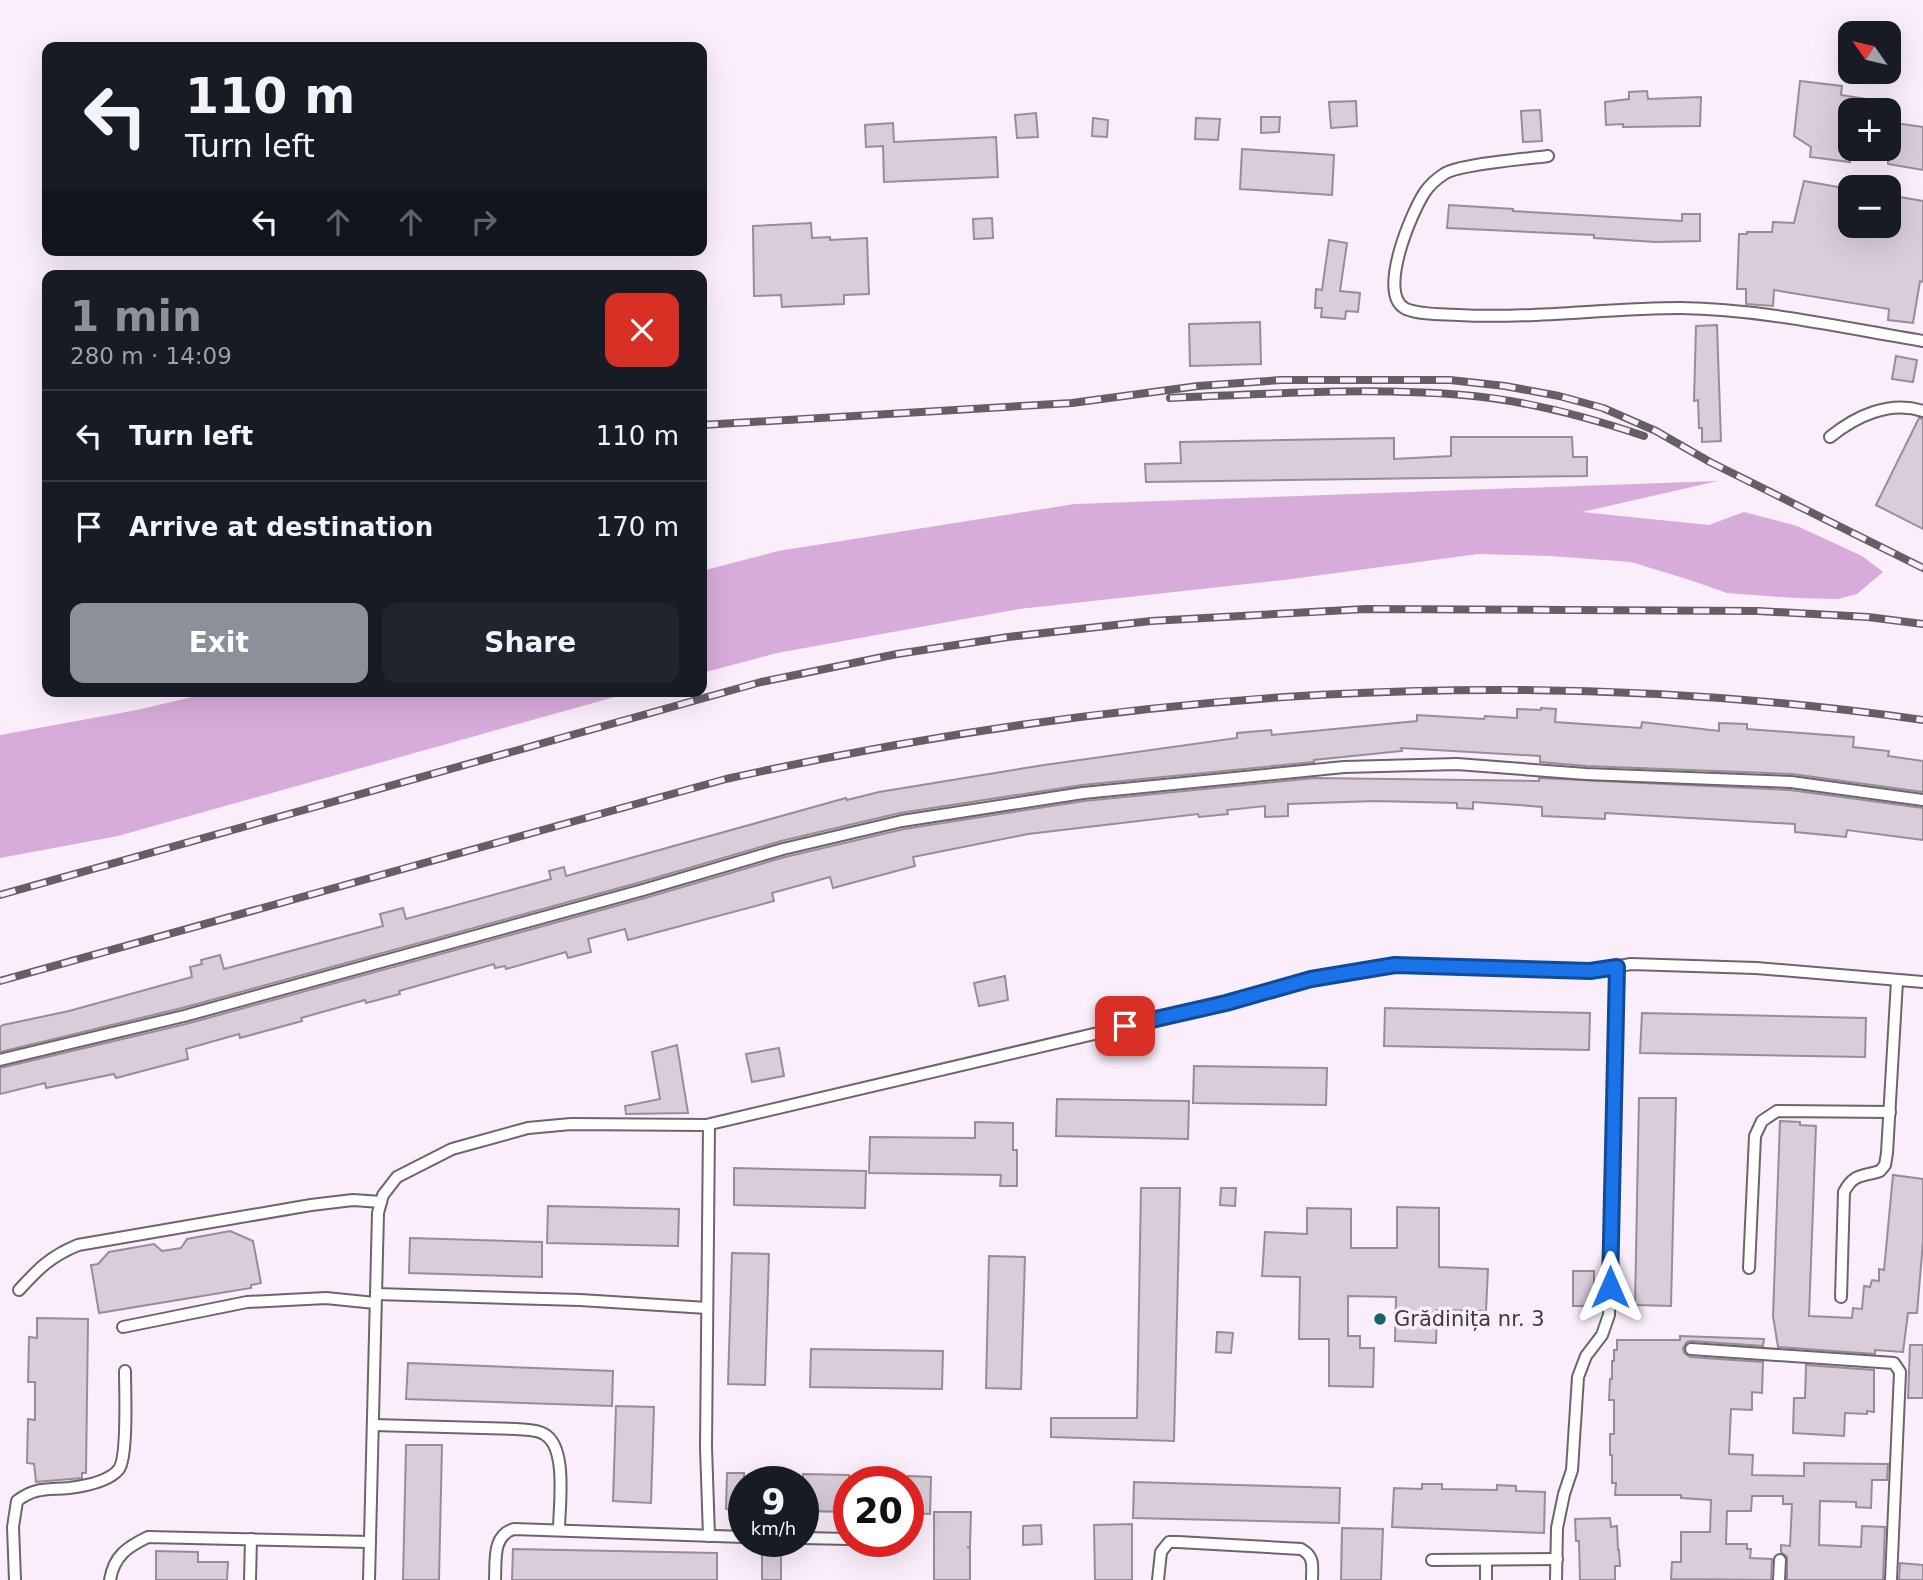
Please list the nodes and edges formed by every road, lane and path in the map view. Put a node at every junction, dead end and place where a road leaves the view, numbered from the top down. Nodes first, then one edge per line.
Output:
1 (1548, 156) dead end
2 (1923, 341) edge
3 (1923, 411) edge
4 (1830, 437) dead end
5 (1923, 800) edge
6 (1617, 967) junction
7 (1896, 981) junction
8 (1923, 982) edge
9 (0, 1060) edge
10 (1890, 1112) junction
11 (709, 1125) junction
12 (381, 1202) junction
13 (1749, 1268) dead end
14 (19, 1290) dead end
15 (1841, 1297) dead end
16 (375, 1298) junction
17 (707, 1308) junction
18 (123, 1327) dead end
19 (1691, 1349) dead end
20 (125, 1371) dead end
21 (373, 1425) junction
22 (559, 1531) junction
23 (709, 1536) junction
24 (728, 1537) edge
25 (251, 1539) junction
26 (370, 1542) junction
27 (1557, 1559) junction
28 (1432, 1560) dead end
29 (1486, 1560) junction
30 (1780, 1560) dead end
31 (15, 1580) edge
32 (110, 1580) edge
33 (250, 1580) edge
34 (369, 1580) edge
35 (495, 1580) edge
36 (1158, 1580) edge
37 (1312, 1580) edge
38 (1486, 1580) edge
39 (1556, 1580) edge
40 (1779, 1580) edge
41 (1891, 1580) edge

1 - 2 lane
3 - 4 lane
5 - 9 lane
6 - 7 lane
6 - 11 lane
6 - 27 lane
7 - 8 lane
7 - 10 lane
10 - 13 lane
10 - 15 lane
11 - 12 lane
11 - 17 lane
12 - 14 lane
12 - 16 lane
16 - 17 lane
16 - 18 lane
16 - 21 lane
17 - 23 lane
19 - 41 lane
20 - 31 lane
21 - 22 lane
21 - 26 lane
22 - 23 lane
22 - 35 lane
23 - 24 lane
25 - 26 lane
25 - 32 lane
25 - 33 lane
26 - 34 lane
27 - 29 lane
27 - 39 lane
28 - 29 lane
29 - 38 lane
30 - 40 lane
36 - 37 lane

